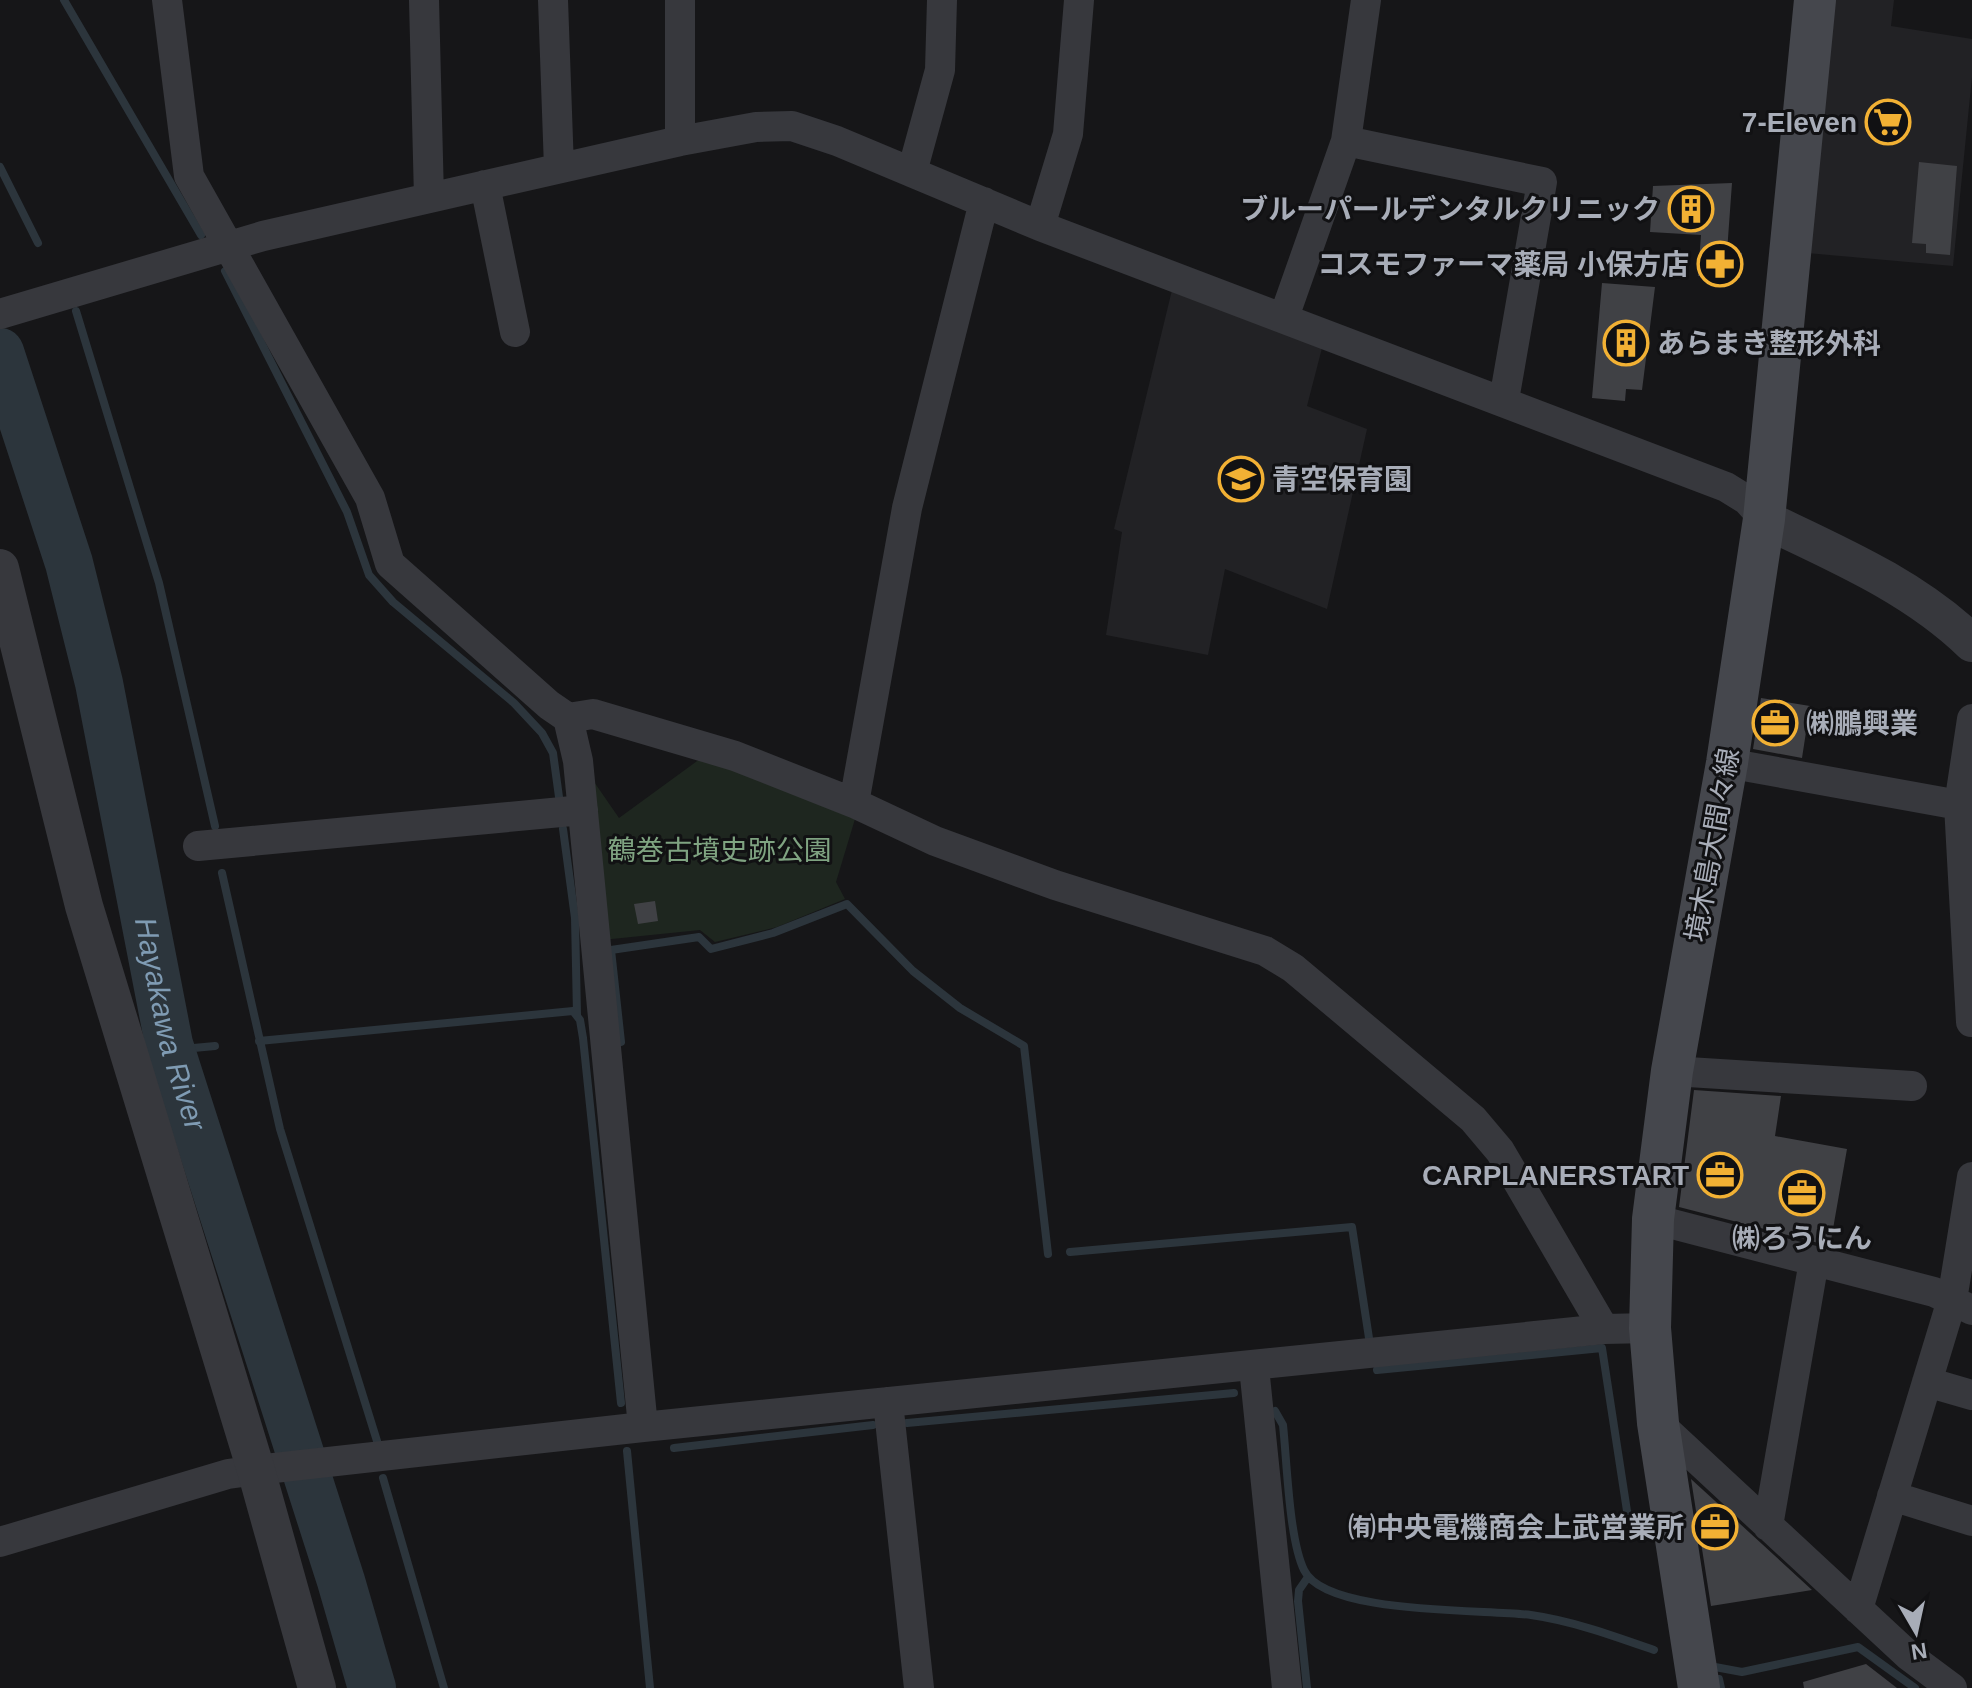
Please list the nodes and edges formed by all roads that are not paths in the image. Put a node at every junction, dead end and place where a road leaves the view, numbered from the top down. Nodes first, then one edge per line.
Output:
1 (167, 0) edge
2 (424, 0) edge
3 (553, 0) edge
4 (680, 0) edge
5 (942, 0) edge
6 (1079, 0) edge
7 (1366, 0) edge
8 (1815, 0) edge
9 (680, 141) junction
10 (1346, 141) junction
11 (559, 168) junction
12 (912, 172) junction
13 (485, 185) junction
14 (429, 198) junction
15 (984, 202) junction
16 (1040, 226) junction
17 (232, 247) junction
18 (0, 314) edge
19 (1284, 317) junction
20 (515, 332) dead end
21 (1504, 400) junction
22 (1764, 519) junction
23 (0, 568) edge
24 (1972, 643) edge
25 (568, 718) junction
26 (1972, 719) edge
27 (1727, 763) junction
28 (854, 803) junction
29 (1959, 805) junction
30 (583, 810) junction
31 (198, 846) dead end
32 (1971, 1022) edge
33 (1672, 1071) junction
34 (1912, 1086) dead end
35 (1972, 1177) edge
36 (1653, 1219) junction
37 (1814, 1261) junction
38 (1962, 1305) edge
39 (1650, 1328) junction
40 (1604, 1329) junction
41 (1254, 1367) junction
42 (1927, 1382) junction
43 (1972, 1395) edge
44 (888, 1402) junction
45 (1658, 1423) junction
46 (643, 1427) junction
47 (262, 1470) junction
48 (1892, 1496) junction
49 (1972, 1521) edge
50 (1768, 1526) junction
51 (0, 1542) edge
52 (1858, 1609) junction
53 (317, 1688) edge
54 (919, 1688) edge
55 (1287, 1688) edge
56 (1699, 1688) edge
57 (1952, 1688) edge

1 - 17 street
2 - 14 street
3 - 11 street
4 - 9 street
5 - 12 street
6 - 16 street
7 - 10 street
8 - 22 main road, 境木島大間々線
9 - 11 street
9 - 12 street
10 - 19 street
10 - 21 street
11 - 13 street
12 - 15 street
13 - 14 street
13 - 20 street
14 - 17 street
15 - 16 street
15 - 28 street
16 - 19 street
17 - 18 street
17 - 25 street
19 - 21 street
21 - 22 street
22 - 24 street
22 - 27 main road, 境木島大間々線
23 - 47 street
25 - 28 street
25 - 30 street
26 - 29 street
27 - 29 street
27 - 33 main road, 境木島大間々線
28 - 40 street
29 - 32 street
30 - 31 street
30 - 46 street
33 - 34 street
33 - 36 main road, 境木島大間々線
35 - 38 street
36 - 37 street
36 - 39 main road, 境木島大間々線
37 - 38 street
37 - 50 street
38 - 42 street
39 - 40 street
39 - 45 main road, 境木島大間々線
40 - 41 street
41 - 44 street
41 - 55 street
42 - 43 street
42 - 48 street
44 - 46 street
44 - 54 street
45 - 50 street
45 - 56 main road, 境木島大間々線
46 - 47 street
47 - 51 street
47 - 53 street
48 - 49 street
48 - 52 street
50 - 52 street
52 - 57 street

